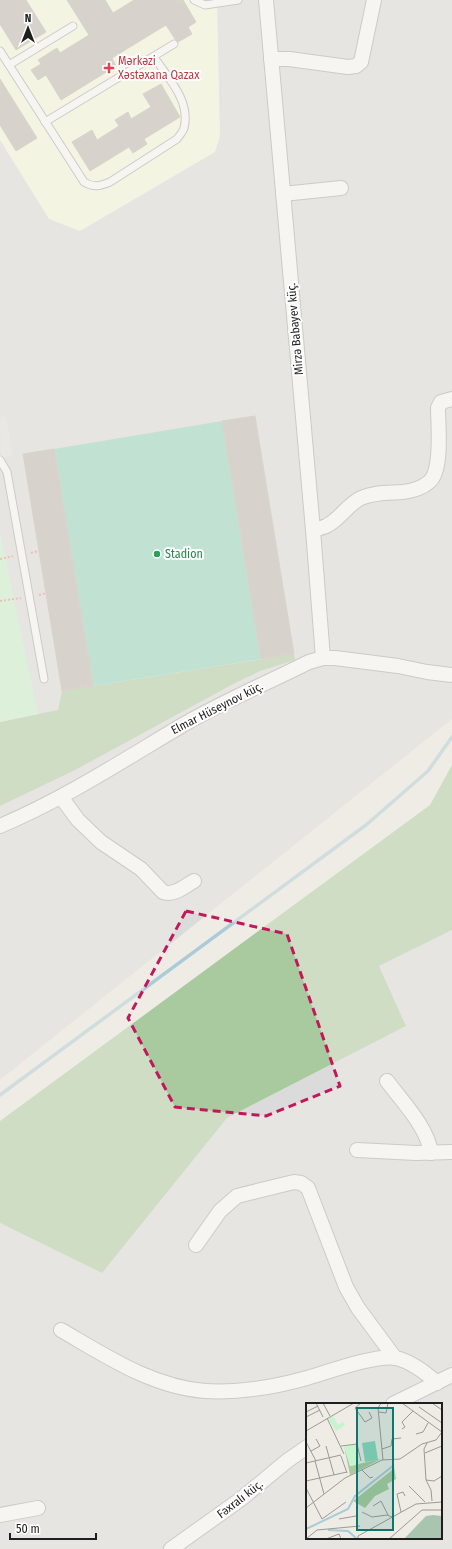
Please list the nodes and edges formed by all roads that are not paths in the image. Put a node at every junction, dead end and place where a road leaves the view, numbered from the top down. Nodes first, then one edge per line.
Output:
1 (194, 0) edge
2 (238, 0) edge
3 (266, 0) edge
4 (374, 0) edge
5 (73, 26) dead end
6 (174, 44) dead end
7 (0, 51) edge
8 (154, 57) junction
9 (271, 59) junction
10 (9, 66) junction
11 (45, 122) junction
12 (341, 188) dead end
13 (283, 194) junction
14 (452, 399) edge
15 (0, 460) edge
16 (313, 530) junction
17 (323, 658) junction
18 (452, 675) edge
19 (44, 679) dead end
20 (61, 797) junction
21 (0, 826) edge
22 (194, 881) dead end
23 (387, 1081) dead end
24 (357, 1150) dead end
25 (452, 1152) edge
26 (431, 1153) junction
27 (196, 1245) dead end
28 (61, 1330) dead end
29 (395, 1358) junction
30 (452, 1375) edge
31 (437, 1383) junction
32 (395, 1403) edge
33 (306, 1449) edge
34 (38, 1508) dead end
35 (0, 1515) edge
36 (172, 1549) edge

1 - 2 lane
3 - 9 street, Mirzə Babayev küç.
4 - 9 street
5 - 10 lane
6 - 8 lane
7 - 10 lane
8 - 11 lane
8 - 11 lane
9 - 13 street, Mirzə Babayev küç.
10 - 11 lane
12 - 13 street
13 - 16 street, Mirzə Babayev küç.
14 - 16 street
15 - 19 lane
16 - 17 street, Mirzə Babayev küç.
17 - 18 street, Elmar Hüseynov küç.
17 - 20 street, Elmar Hüseynov küç.
20 - 21 street, Elmar Hüseynov küç.
20 - 22 street
23 - 26 street
24 - 26 street
25 - 26 street
27 - 29 street
28 - 29 street
29 - 31 street
30 - 31 street
31 - 32 street
33 - 36 street, Fəxralı küç.
34 - 35 street

